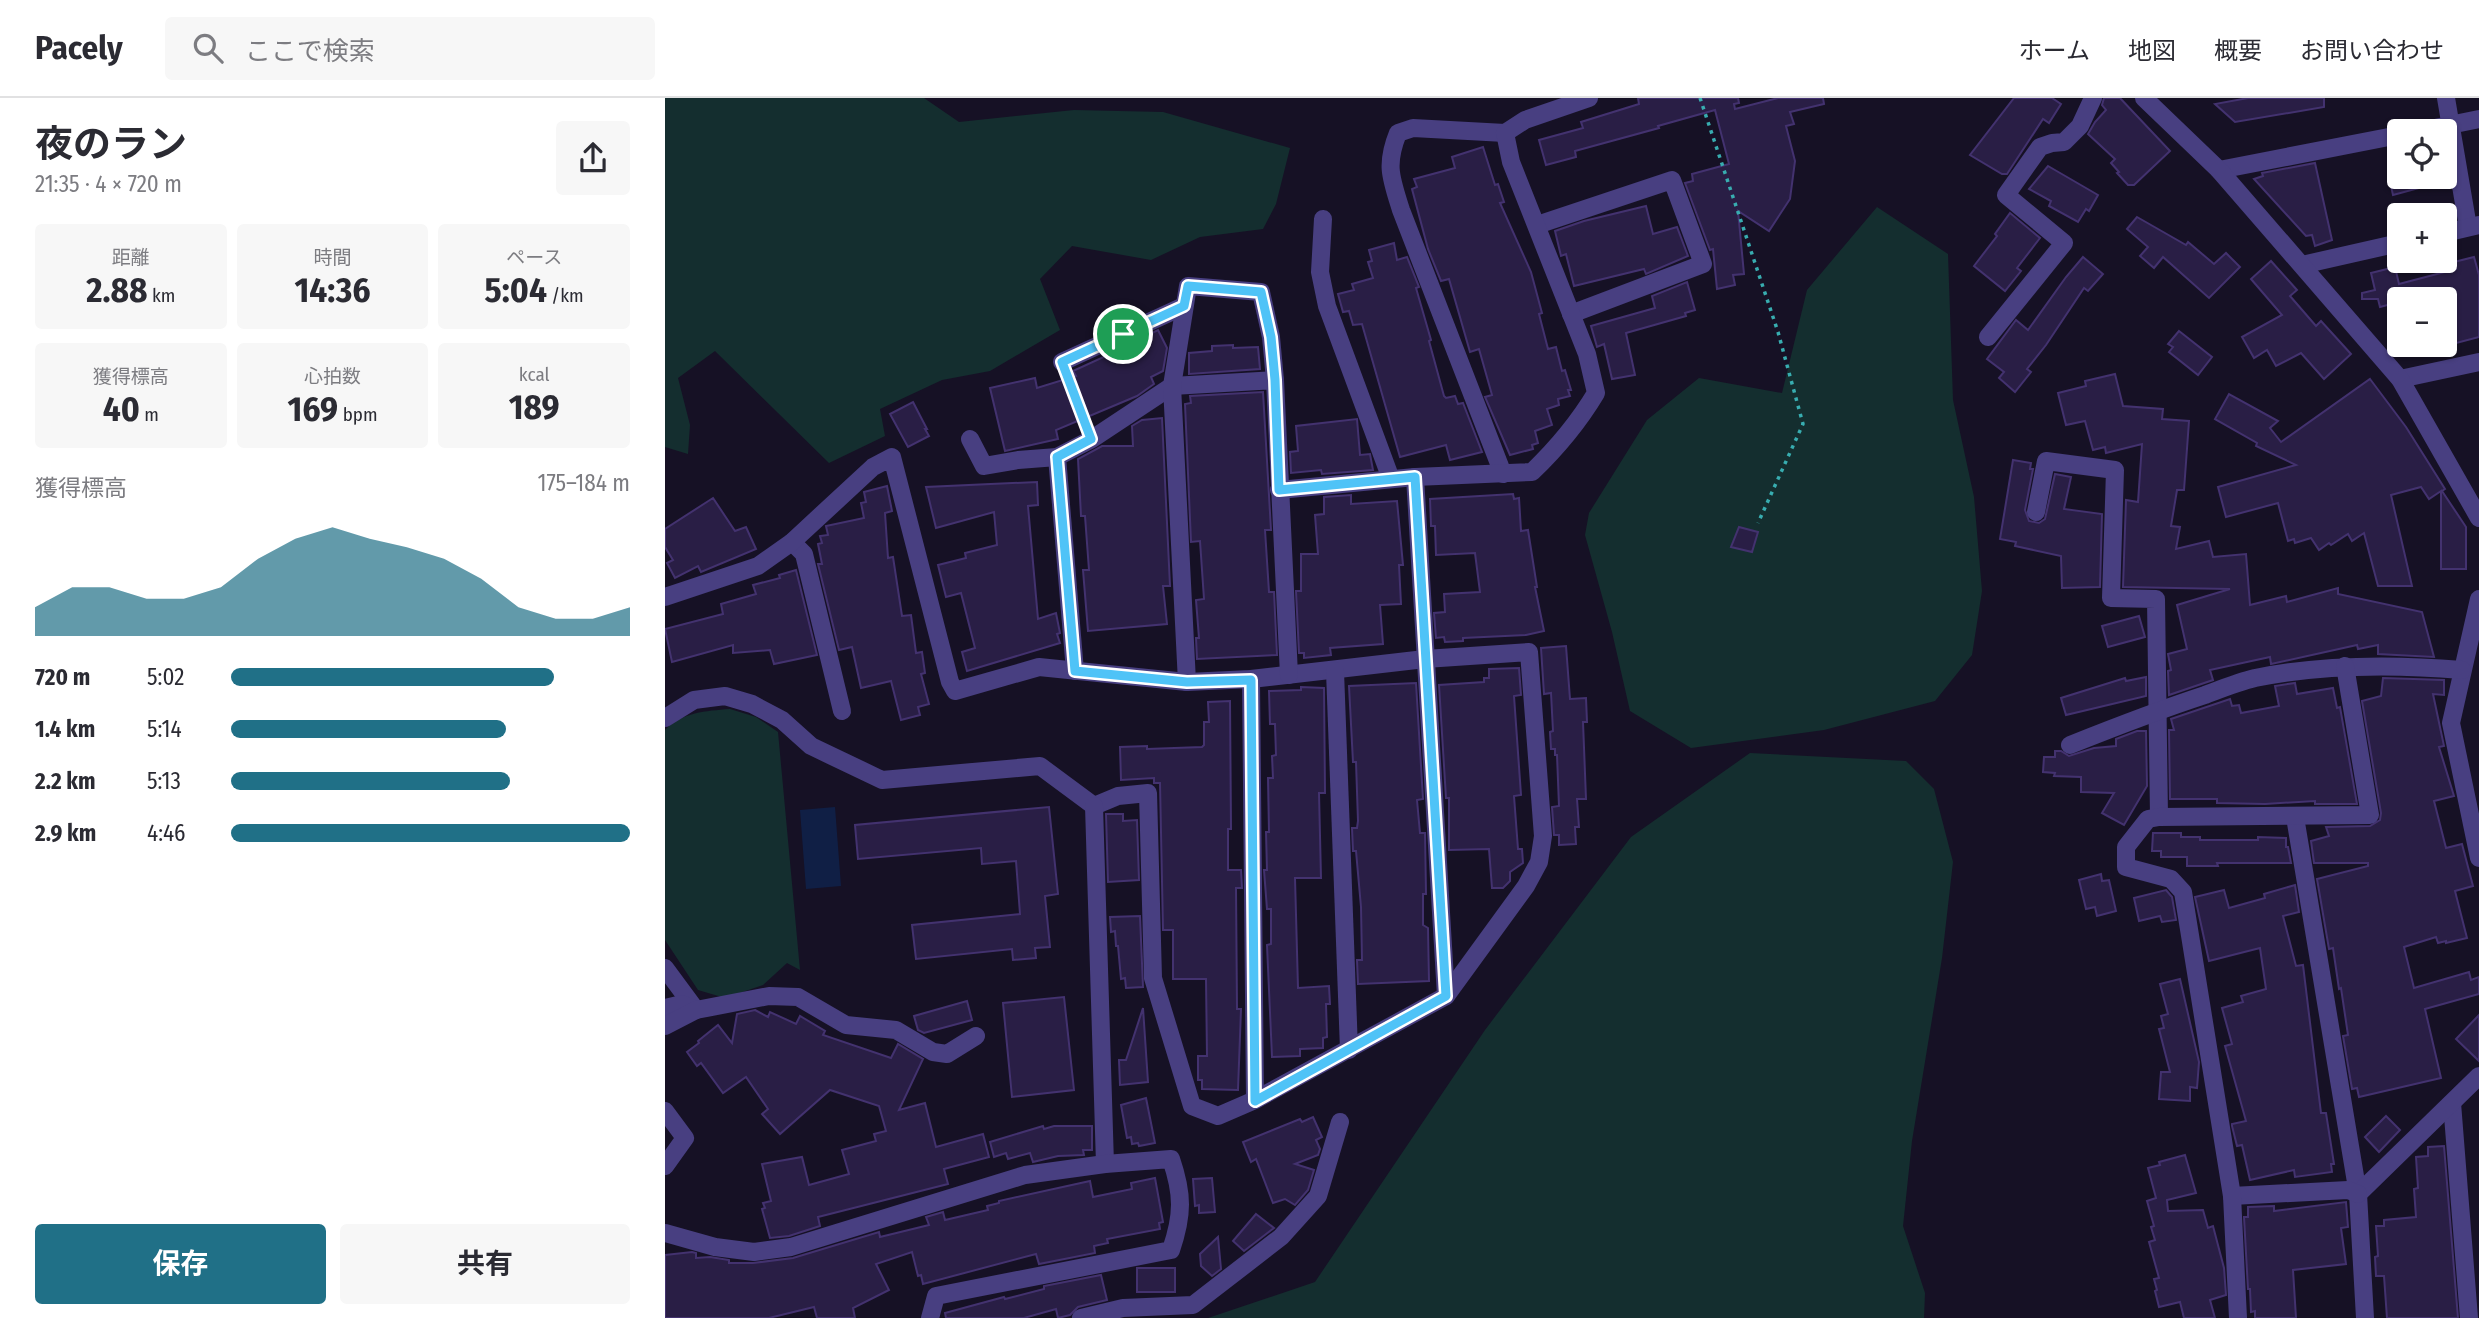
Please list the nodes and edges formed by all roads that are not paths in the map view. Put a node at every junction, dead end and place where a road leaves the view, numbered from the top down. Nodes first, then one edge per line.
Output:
1 (1589, 98) edge
2 (2093, 98) edge
3 (2144, 98) edge
4 (2446, 98) edge
5 (2450, 119) edge
6 (2479, 120) edge
7 (2457, 124) edge
8 (1505, 133) junction
9 (2387, 137) edge
10 (2457, 151) edge
11 (2218, 170) junction
12 (1323, 219) dead end
13 (1537, 225) junction
14 (2474, 226) edge
15 (2387, 246) edge
16 (2302, 265) junction
17 (1184, 306) junction
18 (1571, 314) junction
19 (1988, 337) dead end
20 (1062, 362) road end
21 (2479, 362) edge
22 (2400, 379) junction
23 (1275, 380) junction
24 (1172, 386) junction
25 (970, 439) dead end
26 (1057, 457) junction
27 (1503, 474) junction
28 (1415, 477) junction
29 (1391, 479) junction
30 (1279, 490) junction
31 (2036, 512) dead end
32 (2479, 518) edge
33 (792, 542) junction
34 (667, 592) edge
35 (2479, 599) edge
36 (1426, 659) junction
37 (2345, 666) junction
38 (2462, 670) junction
39 (1075, 671) junction
40 (1335, 671) junction
41 (1289, 675) junction
42 (1251, 680) junction
43 (1187, 682) junction
44 (842, 710) dead end
45 (2158, 710) junction
46 (665, 718) edge
47 (2070, 745) dead end
48 (1094, 806) junction
49 (2159, 817) junction
50 (2295, 817) junction
51 (2479, 858) edge
52 (665, 968) edge
53 (1446, 996) junction
54 (665, 1008) edge
55 (696, 1010) junction
56 (665, 1026) edge
57 (976, 1036) dead end
58 (1349, 1050) junction
59 (2479, 1076) edge
60 (1255, 1101) junction
61 (2452, 1103) junction
62 (665, 1111) edge
63 (1340, 1122) dead end
64 (1105, 1164) junction
65 (665, 1166) edge
66 (2358, 1194) junction
67 (2232, 1196) junction
68 (665, 1233) edge
69 (930, 1318) edge
70 (1081, 1318) edge
71 (2238, 1318) edge
72 (2365, 1318) edge
73 (2469, 1318) edge

1 - 8 street
2 - 19 street
3 - 11 street
4 - 5 street
6 - 7 street
8 - 13 street
8 - 27 street
9 - 11 street
10 - 14 street
11 - 16 street
12 - 29 street
13 - 18 street
13 - 18 street
15 - 16 street
16 - 22 street
17 - 20 street
17 - 23 street
17 - 24 street
18 - 27 street
21 - 22 street
22 - 32 street
23 - 24 street
23 - 30 street
24 - 26 street
24 - 43 street
25 - 26 street
26 - 39 street
27 - 28 street
28 - 29 street
28 - 36 street
29 - 30 street
30 - 41 street
31 - 45 street
33 - 34 street
33 - 39 street
33 - 44 street
35 - 38 street
36 - 40 street
36 - 53 street
36 - 53 street
37 - 38 street
37 - 45 street
37 - 50 street
38 - 51 street
39 - 43 street
40 - 41 street
40 - 58 street
41 - 42 street
42 - 43 street
42 - 60 street
45 - 47 street
45 - 49 street
46 - 48 street
48 - 60 street
48 - 64 street
49 - 50 street
49 - 67 street
50 - 66 street
52 - 55 street
53 - 58 street
54 - 55 street
55 - 56 street
55 - 57 street
58 - 60 street
59 - 61 street
61 - 66 street
61 - 73 street
62 - 65 street
63 - 70 street
64 - 68 street
64 - 69 street
66 - 67 street
66 - 72 street
67 - 71 street

